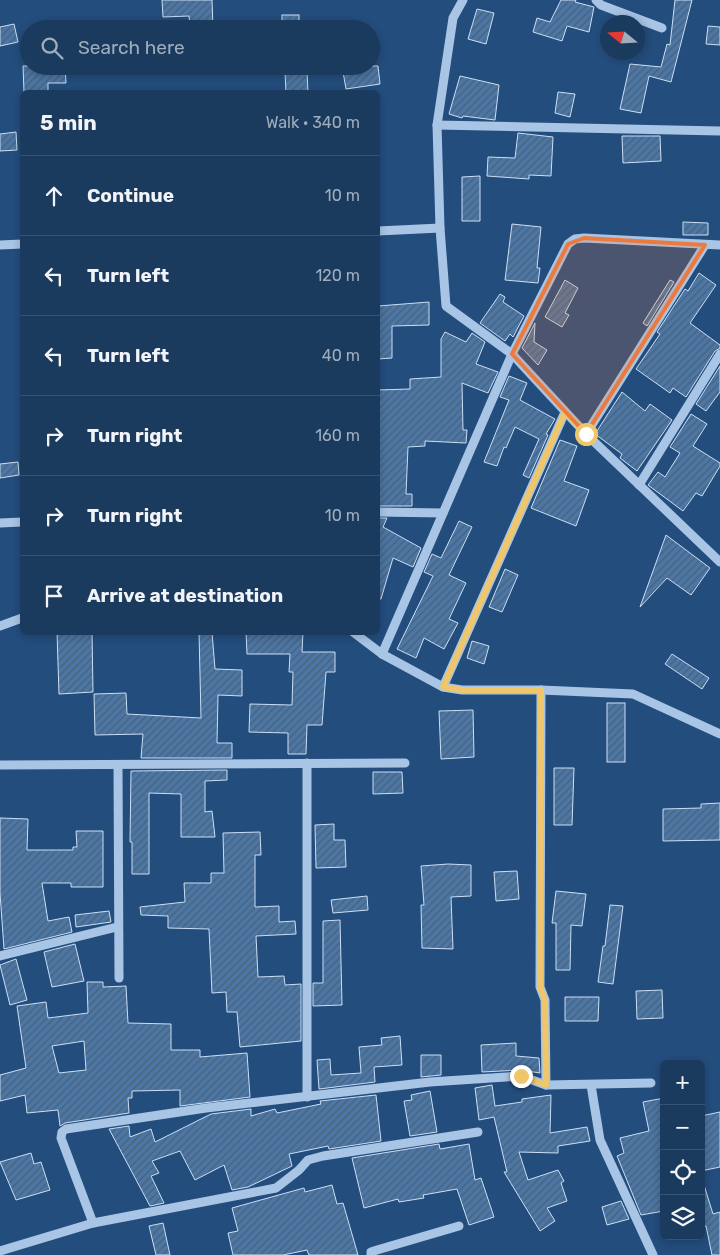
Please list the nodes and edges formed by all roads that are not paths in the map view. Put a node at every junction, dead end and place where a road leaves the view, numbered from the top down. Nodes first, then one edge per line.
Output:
1 (464, 0) edge
2 (596, 0) edge
3 (662, 28) dead end
4 (437, 126) junction
5 (720, 131) edge
6 (440, 228) junction
7 (380, 231) edge
8 (20, 244) edge
9 (0, 245) edge
10 (705, 245) junction
11 (720, 245) edge
12 (512, 354) junction
13 (720, 354) edge
14 (565, 412) junction
15 (586, 434) junction
16 (639, 485) junction
17 (380, 512) edge
18 (443, 512) junction
19 (20, 522) edge
20 (0, 523) edge
21 (720, 562) edge
22 (20, 619) edge
23 (0, 626) edge
24 (357, 635) edge
25 (382, 654) junction
26 (443, 687) junction
27 (541, 690) junction
28 (720, 734) edge
29 (307, 763) junction
30 (405, 763) dead end
31 (0, 765) edge
32 (118, 765) junction
33 (117, 926) junction
34 (0, 956) edge
35 (119, 978) dead end
36 (652, 1083) dead end
37 (546, 1085) junction
38 (592, 1085) junction
39 (307, 1097) junction
40 (478, 1132) dead end
41 (93, 1223) junction
42 (459, 1226) dead end
43 (0, 1251) edge
44 (371, 1255) edge
45 (653, 1255) edge

1 - 4 street
2 - 3 street
4 - 5 street
4 - 6 street
6 - 7 street
6 - 12 street
8 - 9 street
10 - 11 street
10 - 12 street
10 - 15 street
12 - 14 street
12 - 18 street
13 - 16 street
14 - 15 street
14 - 26 street
15 - 16 street
16 - 21 street
17 - 18 street
18 - 25 street
19 - 20 street
22 - 23 street
24 - 25 street
25 - 26 street
26 - 27 street
27 - 28 street
27 - 37 street
29 - 30 street
29 - 32 street
29 - 39 street
31 - 32 street
32 - 33 street
33 - 34 street
33 - 35 street
36 - 38 street
37 - 38 street
37 - 39 street
38 - 45 street
39 - 41 street
40 - 41 street
41 - 43 street
42 - 44 street

